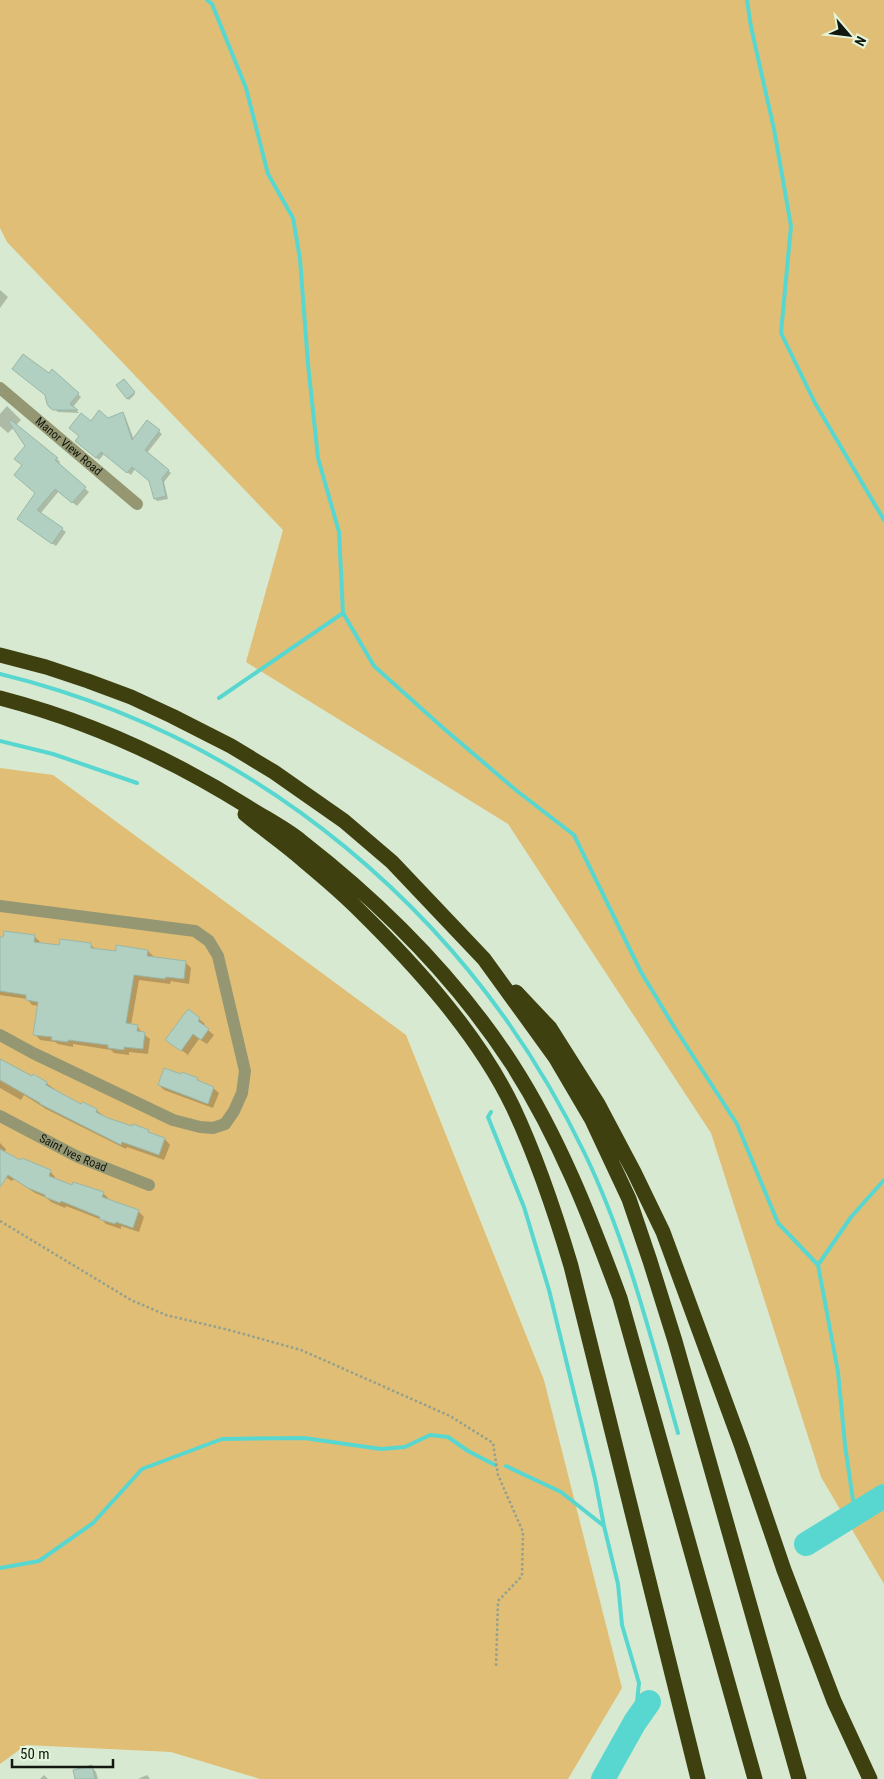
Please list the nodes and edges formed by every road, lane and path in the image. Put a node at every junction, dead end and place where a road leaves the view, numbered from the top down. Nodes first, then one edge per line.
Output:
1 (0, 388) edge
2 (137, 504) dead end
3 (0, 655) edge
4 (0, 698) edge
5 (204, 779) junction
6 (0, 906) edge
7 (484, 959) junction
8 (0, 1035) edge
9 (0, 1116) edge
10 (149, 1185) dead end
11 (0, 1221) edge
12 (496, 1667) dead end
13 (834, 1701) junction
14 (698, 1779) edge
15 (754, 1779) edge
16 (799, 1779) edge
17 (870, 1779) edge
18 (880, 1779) edge

1 - 2 street, Manor View Road
3 - 7 highway
4 - 5 highway
5 - 14 highway
5 - 15 highway
6 - 8 street
7 - 13 highway
7 - 16 highway
9 - 10 street, Saint Ives Road
11 - 12 path
13 - 17 highway
13 - 18 highway

